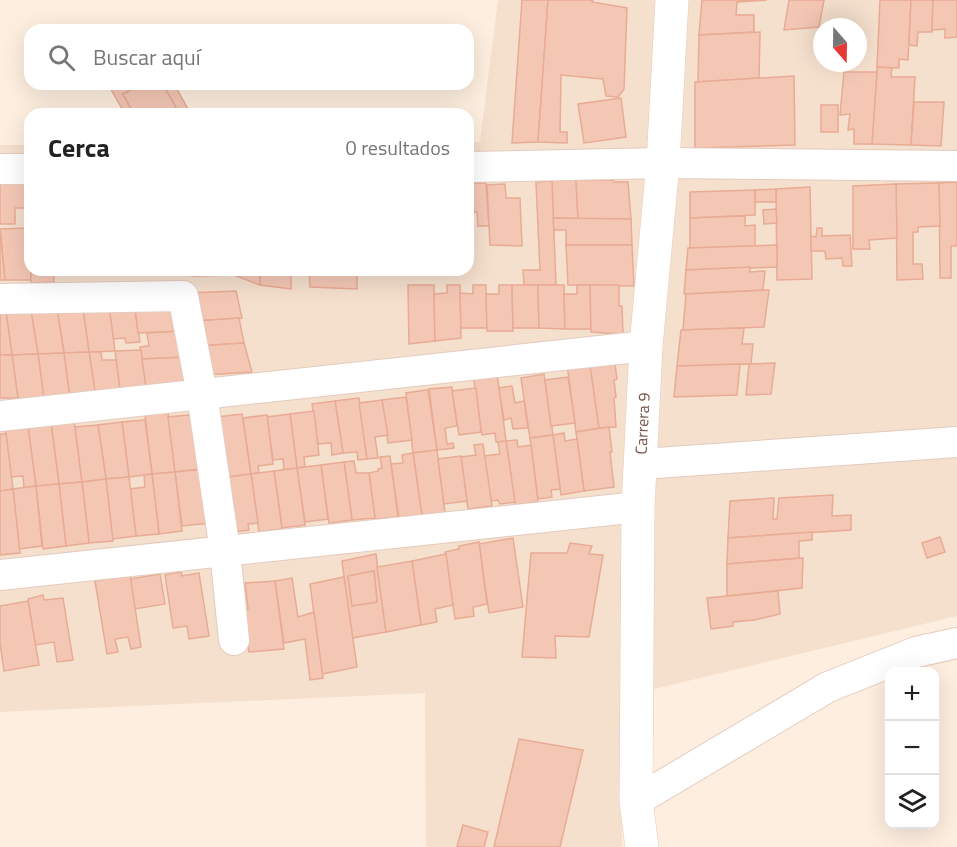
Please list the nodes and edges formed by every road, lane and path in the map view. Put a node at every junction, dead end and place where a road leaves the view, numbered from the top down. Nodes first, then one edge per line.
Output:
1 (672, 0) edge
2 (663, 164) junction
3 (957, 166) edge
4 (474, 167) edge
5 (0, 169) edge
6 (24, 169) edge
7 (0, 299) edge
8 (646, 346) junction
9 (202, 394) junction
10 (0, 416) edge
11 (957, 442) edge
12 (642, 464) junction
13 (638, 507) junction
14 (225, 551) junction
15 (0, 575) edge
16 (234, 640) dead end
17 (957, 643) edge
18 (636, 801) junction
19 (642, 847) edge

1 - 2 main road, Carrera 9
2 - 3 street
2 - 4 street
2 - 8 main road, Carrera 9
5 - 6 street
7 - 9 street
8 - 9 street
8 - 12 main road, Carrera 9
9 - 10 street
9 - 14 street
11 - 12 street
12 - 13 main road, Carrera 9
13 - 14 street
13 - 18 main road, Carrera 9
14 - 15 street
14 - 16 street
17 - 18 street
18 - 19 main road, Carrera 9

